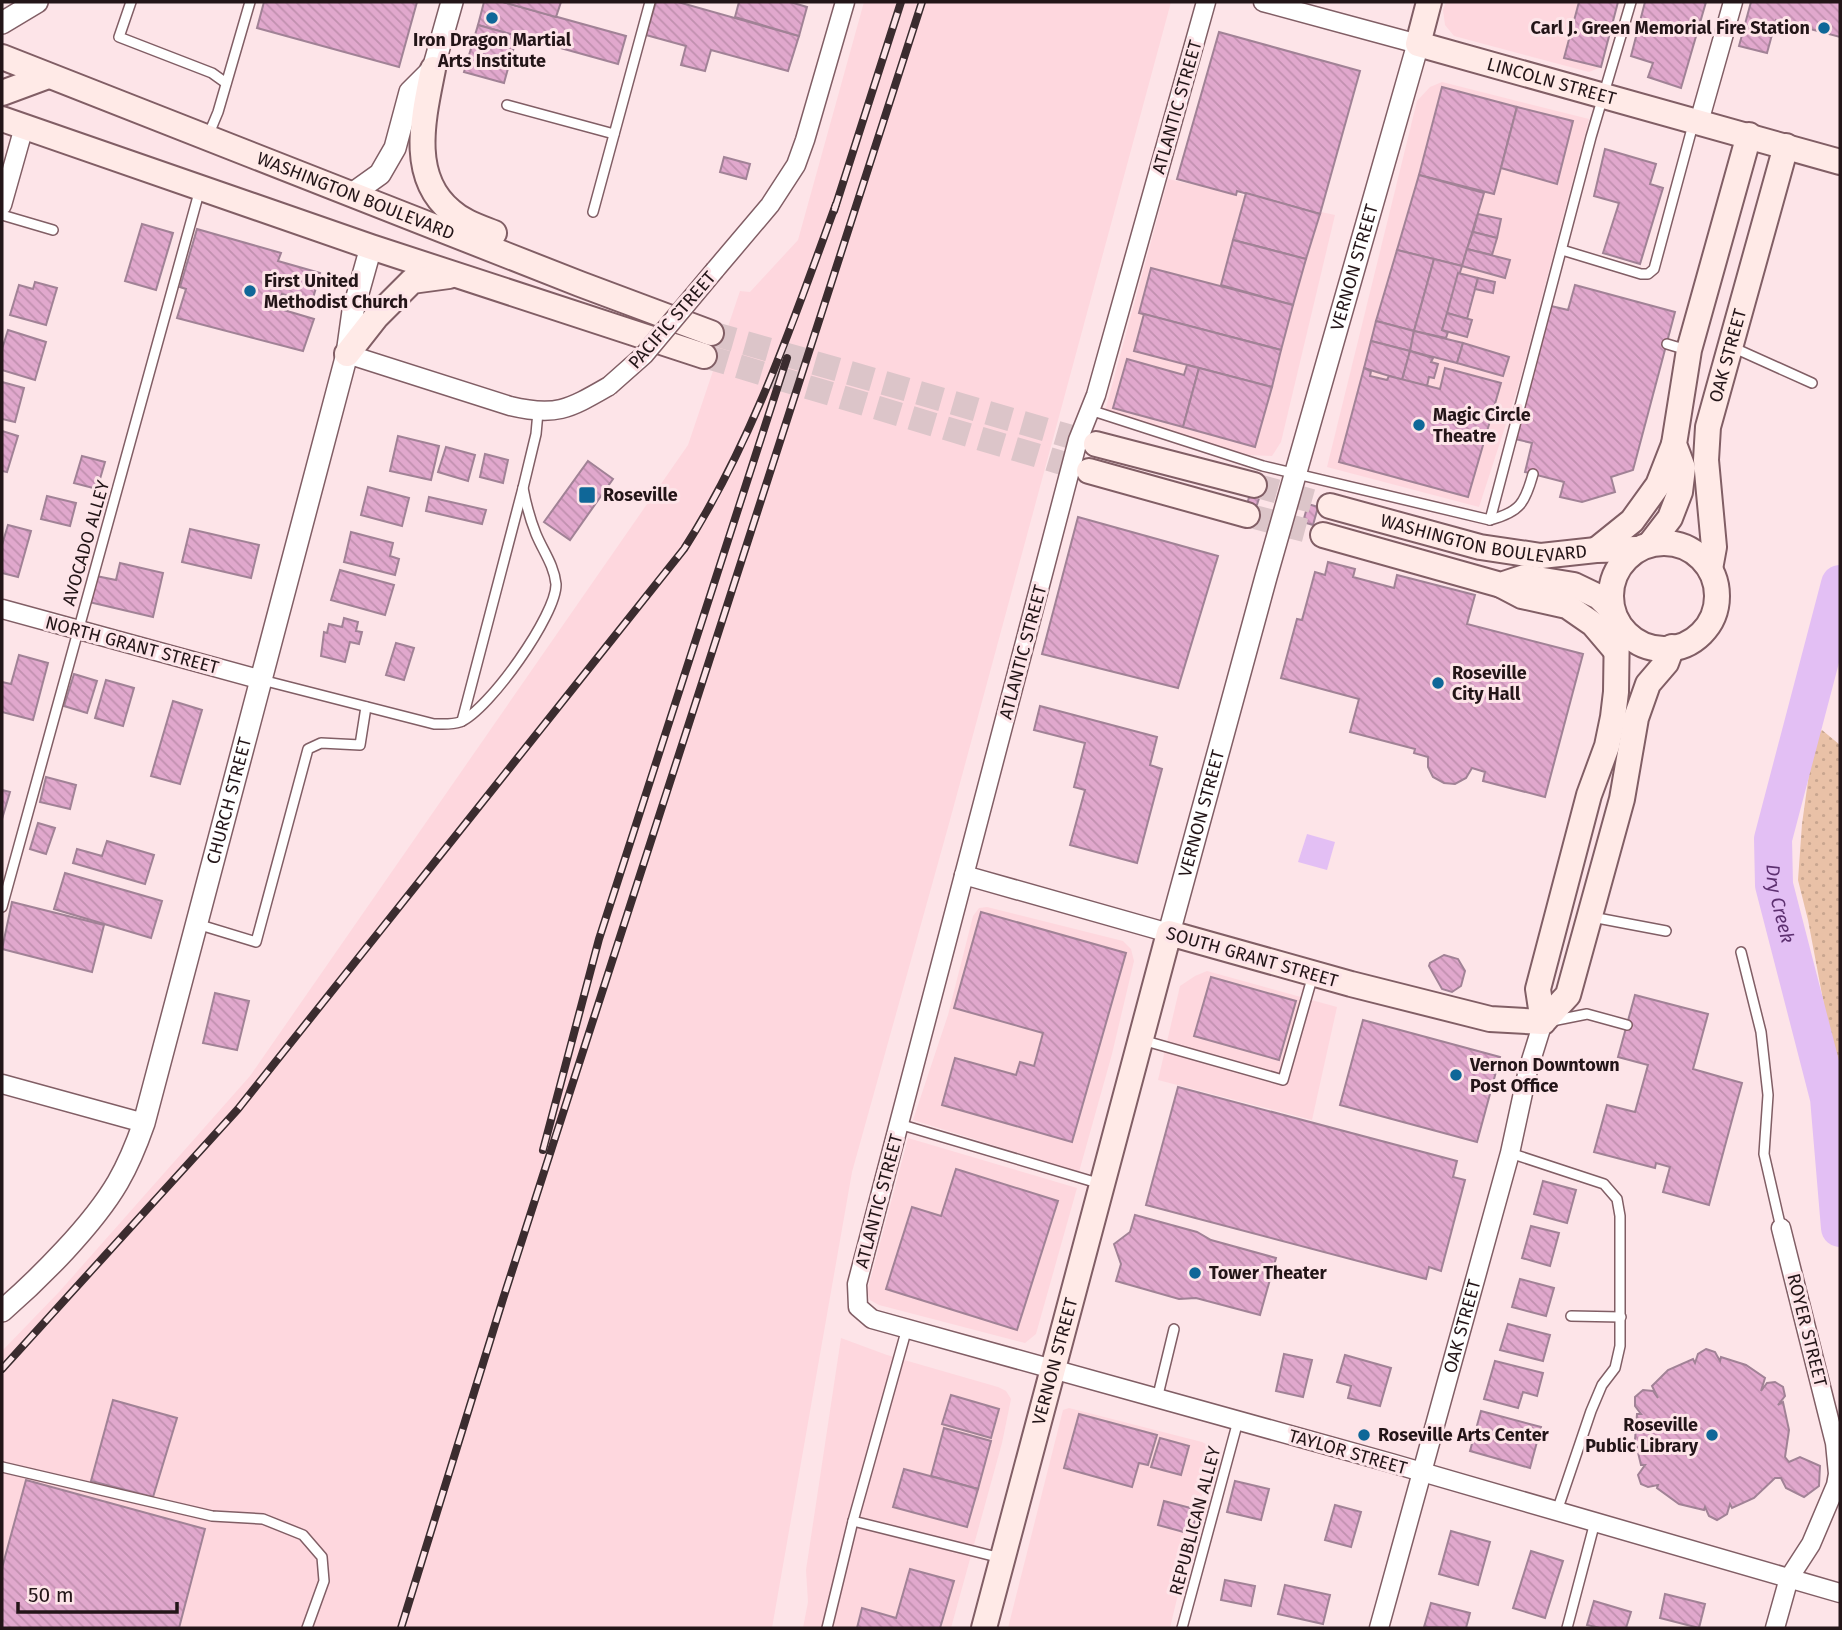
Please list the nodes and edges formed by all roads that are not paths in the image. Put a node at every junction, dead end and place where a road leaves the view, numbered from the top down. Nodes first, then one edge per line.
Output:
1 (37, 2) edge
2 (131, 2) edge
3 (250, 2) edge
4 (452, 2) edge
5 (650, 2) edge
6 (845, 2) edge
7 (1206, 2) edge
8 (1263, 2) edge
9 (1430, 2) edge
10 (1631, 2) edge
11 (1733, 2) edge
12 (2, 23) edge
13 (1418, 44) junction
14 (2, 57) edge
15 (433, 69) junction
16 (48, 76) junction
17 (226, 83) junction
18 (2, 93) edge
19 (1604, 96) junction
20 (507, 105) dead end
21 (1697, 121) junction
22 (13, 123) edge
23 (614, 134) junction
24 (1749, 135) junction
25 (207, 138) junction
26 (1786, 146) junction
27 (1840, 162) edge
28 (201, 187) junction
29 (352, 194) junction
30 (2, 205) edge
31 (593, 212) dead end
32 (2, 215) edge
33 (53, 230) dead end
34 (371, 247) junction
35 (1562, 250) junction
36 (456, 275) junction
37 (580, 284) junction
38 (711, 333) tunnel mouth
39 (1730, 346) junction
40 (347, 354) junction
41 (704, 356) tunnel mouth
42 (1812, 383) dead end
43 (1090, 410) junction
44 (538, 412) junction
45 (1097, 444) tunnel mouth
46 (1674, 444) junction
47 (1088, 471) tunnel mouth
48 (1295, 474) junction
49 (1533, 474) dead end
50 (1254, 485) tunnel mouth
51 (523, 488) junction
52 (1330, 506) tunnel mouth
53 (1247, 515) tunnel mouth
54 (1490, 520) junction
55 (1323, 535) tunnel mouth
56 (1644, 547) junction
57 (1597, 550) junction
58 (1710, 569) junction
59 (1501, 585) junction
60 (2, 609) edge
61 (1614, 616) junction
62 (78, 630) junction
63 (1672, 648) junction
64 (1616, 651) junction
65 (262, 680) junction
66 (366, 707) junction
67 (462, 721) junction
68 (964, 875) junction
69 (2, 907) edge
70 (1590, 917) junction
71 (197, 924) junction
72 (1666, 931) dead end
73 (1168, 933) junction
74 (1741, 952) dead end
75 (1314, 974) junction
76 (1543, 1022) junction
77 (1627, 1025) dead end
78 (1140, 1040) junction
79 (2, 1084) edge
80 (144, 1123) junction
81 (899, 1124) junction
82 (1510, 1153) junction
83 (1101, 1184) junction
84 (1781, 1228) joint
85 (858, 1307) joint
86 (2, 1311) edge
87 (1571, 1316) dead end
88 (1620, 1317) junction
89 (906, 1328) junction
90 (1174, 1329) dead end
91 (1053, 1369) junction
92 (1157, 1399) junction
93 (1238, 1421) junction
94 (2, 1467) edge
95 (1422, 1472) junction
96 (1557, 1511) junction
97 (853, 1521) junction
98 (1595, 1522) junction
99 (1003, 1558) junction
100 (1789, 1578) junction
101 (1840, 1593) edge
102 (307, 1628) edge
103 (827, 1628) edge
104 (984, 1628) edge
105 (1182, 1628) edge
106 (1378, 1628) edge
107 (1567, 1628) edge
108 (1775, 1628) edge

1 - 12 street
2 - 17 lane
3 - 17 lane
4 - 15 street
5 - 23 lane
6 - 44 street, PACIFIC STREET, bridge
7 - 43 street, ATLANTIC STREET
8 - 13 street, LINCOLN STREET
9 - 13 main road, VERNON STREET
10 - 19 lane
11 - 21 street
13 - 19 main road, LINCOLN STREET
13 - 48 street, VERNON STREET
14 - 16 main road, WASHINGTON BOULEVARD
15 - 29 street
15 - 37 main road
16 - 18 main road
16 - 25 main road, WASHINGTON BOULEVARD
17 - 25 lane
19 - 21 main road, LINCOLN STREET
19 - 35 lane
20 - 23 lane
21 - 24 main road, LINCOLN STREET
21 - 35 lane
22 - 28 main road
22 - 30 street
23 - 31 lane
24 - 26 main road, LINCOLN STREET
24 - 46 main road, OAK STREET
25 - 29 main road, WASHINGTON BOULEVARD
26 - 27 main road, LINCOLN STREET
26 - 39 main road, OAK STREET
28 - 34 main road
28 - 62 lane, AVOCADO ALLEY
29 - 37 main road, WASHINGTON BOULEVARD
32 - 33 lane
34 - 36 main road
34 - 40 street, CHURCH STREET
35 - 54 lane
36 - 40 main road
36 - 41 main road
37 - 38 main road, WASHINGTON BOULEVARD
39 - 42 lane
39 - 58 main road, OAK STREET
40 - 44 street, PACIFIC STREET
40 - 65 street, CHURCH STREET
43 - 48 lane
43 - 68 street, ATLANTIC STREET
44 - 51 lane
45 - 50 main road
46 - 56 main road, OAK STREET
46 - 57 main road
47 - 53 main road
48 - 54 lane
48 - 73 street, VERNON STREET
49 - 54 lane
51 - 67 lane
51 - 67 lane
52 - 57 main road, WASHINGTON BOULEVARD
55 - 59 main road, WASHINGTON BOULEVARD
56 - 57 main road, WASHINGTON BOULEVARD
56 - 58 main road
56 - 61 main road
58 - 63 main road
59 - 61 main road, WASHINGTON BOULEVARD
59 - 64 main road
60 - 62 street, NORTH GRANT STREET
61 - 63 main road
61 - 64 main road, OAK STREET
62 - 65 street, NORTH GRANT STREET
62 - 69 lane, AVOCADO ALLEY
63 - 70 main road, OAK STREET
64 - 76 main road, OAK STREET
65 - 66 lane
65 - 71 street, CHURCH STREET
66 - 67 lane
66 - 71 lane
68 - 73 street, SOUTH GRANT STREET
68 - 81 street, ATLANTIC STREET
70 - 72 lane
70 - 76 main road, OAK STREET
71 - 80 street, CHURCH STREET
73 - 75 main road, SOUTH GRANT STREET
73 - 78 main road, VERNON STREET
74 - 84 lane
75 - 76 main road, SOUTH GRANT STREET
75 - 78 lane
76 - 77 lane
76 - 82 street, OAK STREET
78 - 83 main road, VERNON STREET
79 - 80 street
80 - 86 street, CHURCH STREET
81 - 83 lane
81 - 85 street, ATLANTIC STREET
82 - 88 lane
82 - 95 street, OAK STREET
83 - 91 main road, VERNON STREET
84 - 100 street, ROYER STREET
85 - 89 street, TAYLOR STREET
87 - 88 lane
88 - 96 lane
89 - 91 street, TAYLOR STREET
89 - 97 lane
90 - 92 lane
91 - 92 street, TAYLOR STREET
91 - 99 main road, VERNON STREET
92 - 93 street, TAYLOR STREET
93 - 95 street, TAYLOR STREET
93 - 105 lane, REPUBLICAN ALLEY
94 - 102 lane
95 - 96 street, TAYLOR STREET
95 - 106 street, OAK STREET
96 - 98 street, TAYLOR STREET
97 - 99 lane
97 - 103 lane
98 - 100 street, TAYLOR STREET
98 - 107 lane
99 - 104 main road, VERNON STREET
100 - 101 street, TAYLOR STREET
100 - 108 street, ROYER STREET

